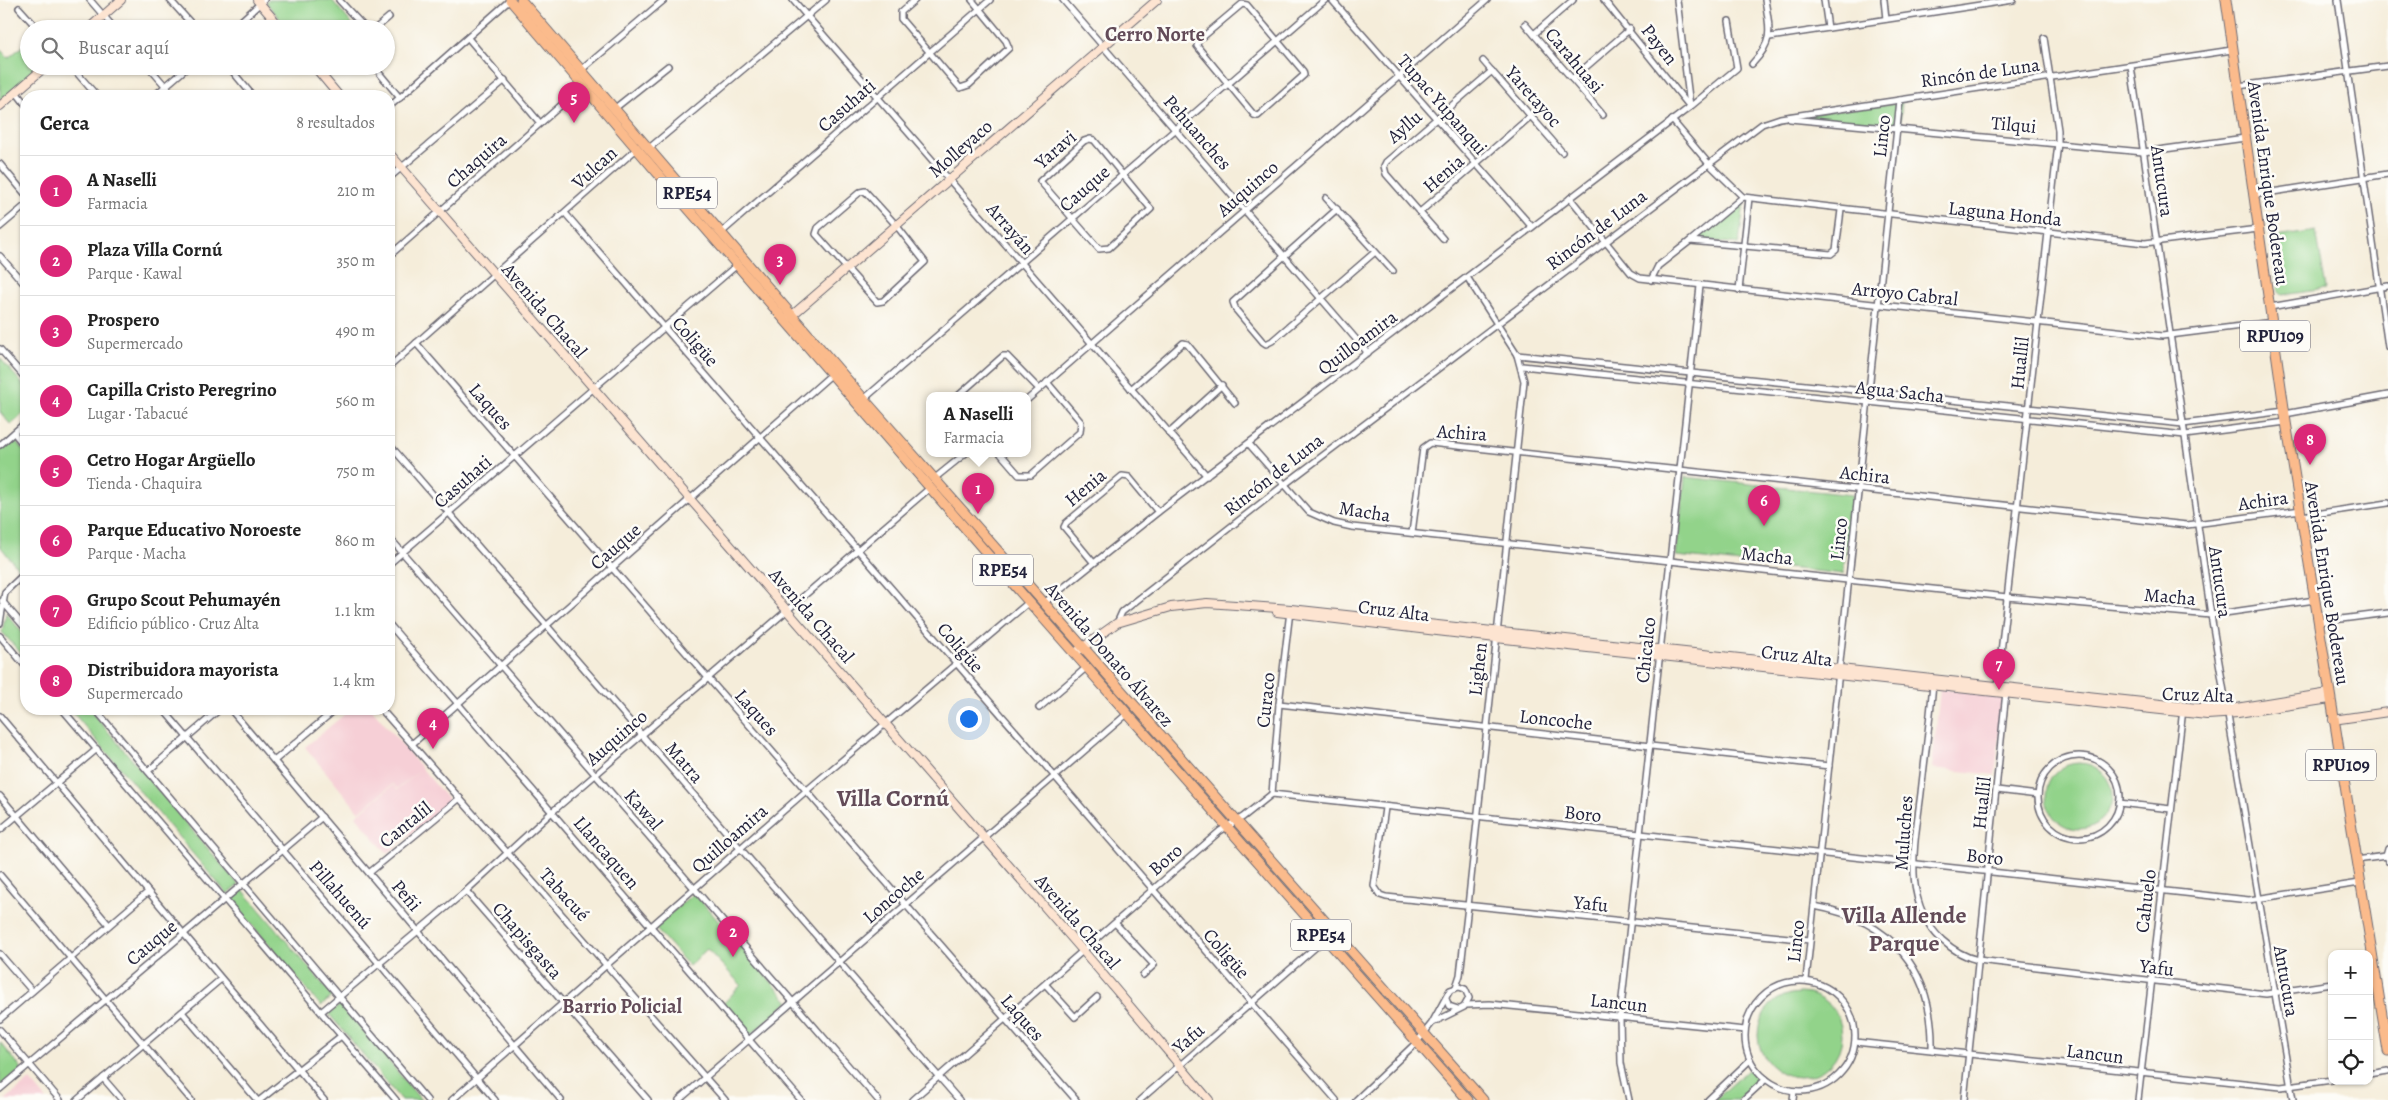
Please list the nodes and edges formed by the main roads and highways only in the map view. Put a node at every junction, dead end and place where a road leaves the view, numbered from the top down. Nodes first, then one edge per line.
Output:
1 (121, 0) edge
2 (510, 0) edge
3 (521, 0) edge
4 (1157, 0) edge
5 (2226, 0) edge
6 (260, 1) edge
7 (98, 20) edge
8 (275, 20) edge
9 (578, 74) junction
10 (36, 75) edge
11 (321, 75) edge
12 (334, 90) edge
13 (0, 106) edge
14 (395, 160) edge
15 (789, 319) junction
16 (835, 372) junction
17 (1117, 623) joint
18 (1083, 647) junction
19 (1075, 653) junction
20 (2329, 696) junction
21 (2388, 712) edge
22 (2333, 720) junction
23 (2369, 950) edge
24 (2373, 980) edge
25 (2386, 1026) edge
26 (2388, 1052) edge
27 (1209, 1100) edge
28 (1468, 1100) edge
29 (1483, 1100) edge

1 - 7 main road
2 - 9 main road, Avenida Donato Álvarez / RPE54
3 - 9 main road, Avenida Donato Álvarez / RPE54
4 - 15 main road, Molleyaco
5 - 20 main road, Avenida Enrique Bodereau / RPU109
6 - 8 main road
9 - 15 main road, Avenida Donato Álvarez / RPE54
9 - 15 main road, Avenida Donato Álvarez / RPE54
10 - 13 main road
11 - 12 main road
14 - 27 main road, Avenida Chacal
15 - 16 main road, Avenida Donato Álvarez / RPE54
16 - 18 main road, Avenida Donato Álvarez / RPE54
16 - 19 main road, Avenida Donato Álvarez / RPE54
17 - 18 main road, Rincón de Luna
17 - 20 main road, Cruz Alta
18 - 19 main road, Rincón de Luna
18 - 29 main road, Avenida Donato Álvarez / RPE54
19 - 28 main road, Avenida Donato Álvarez / RPE54
20 - 22 main road, Avenida Enrique Bodereau / RPU109
21 - 22 main road
22 - 23 main road, Avenida Enrique Bodereau / RPU109
24 - 25 main road, Avenida Enrique Bodereau / RPU109
25 - 26 main road, Avenida Enrique Bodereau / RPU109

